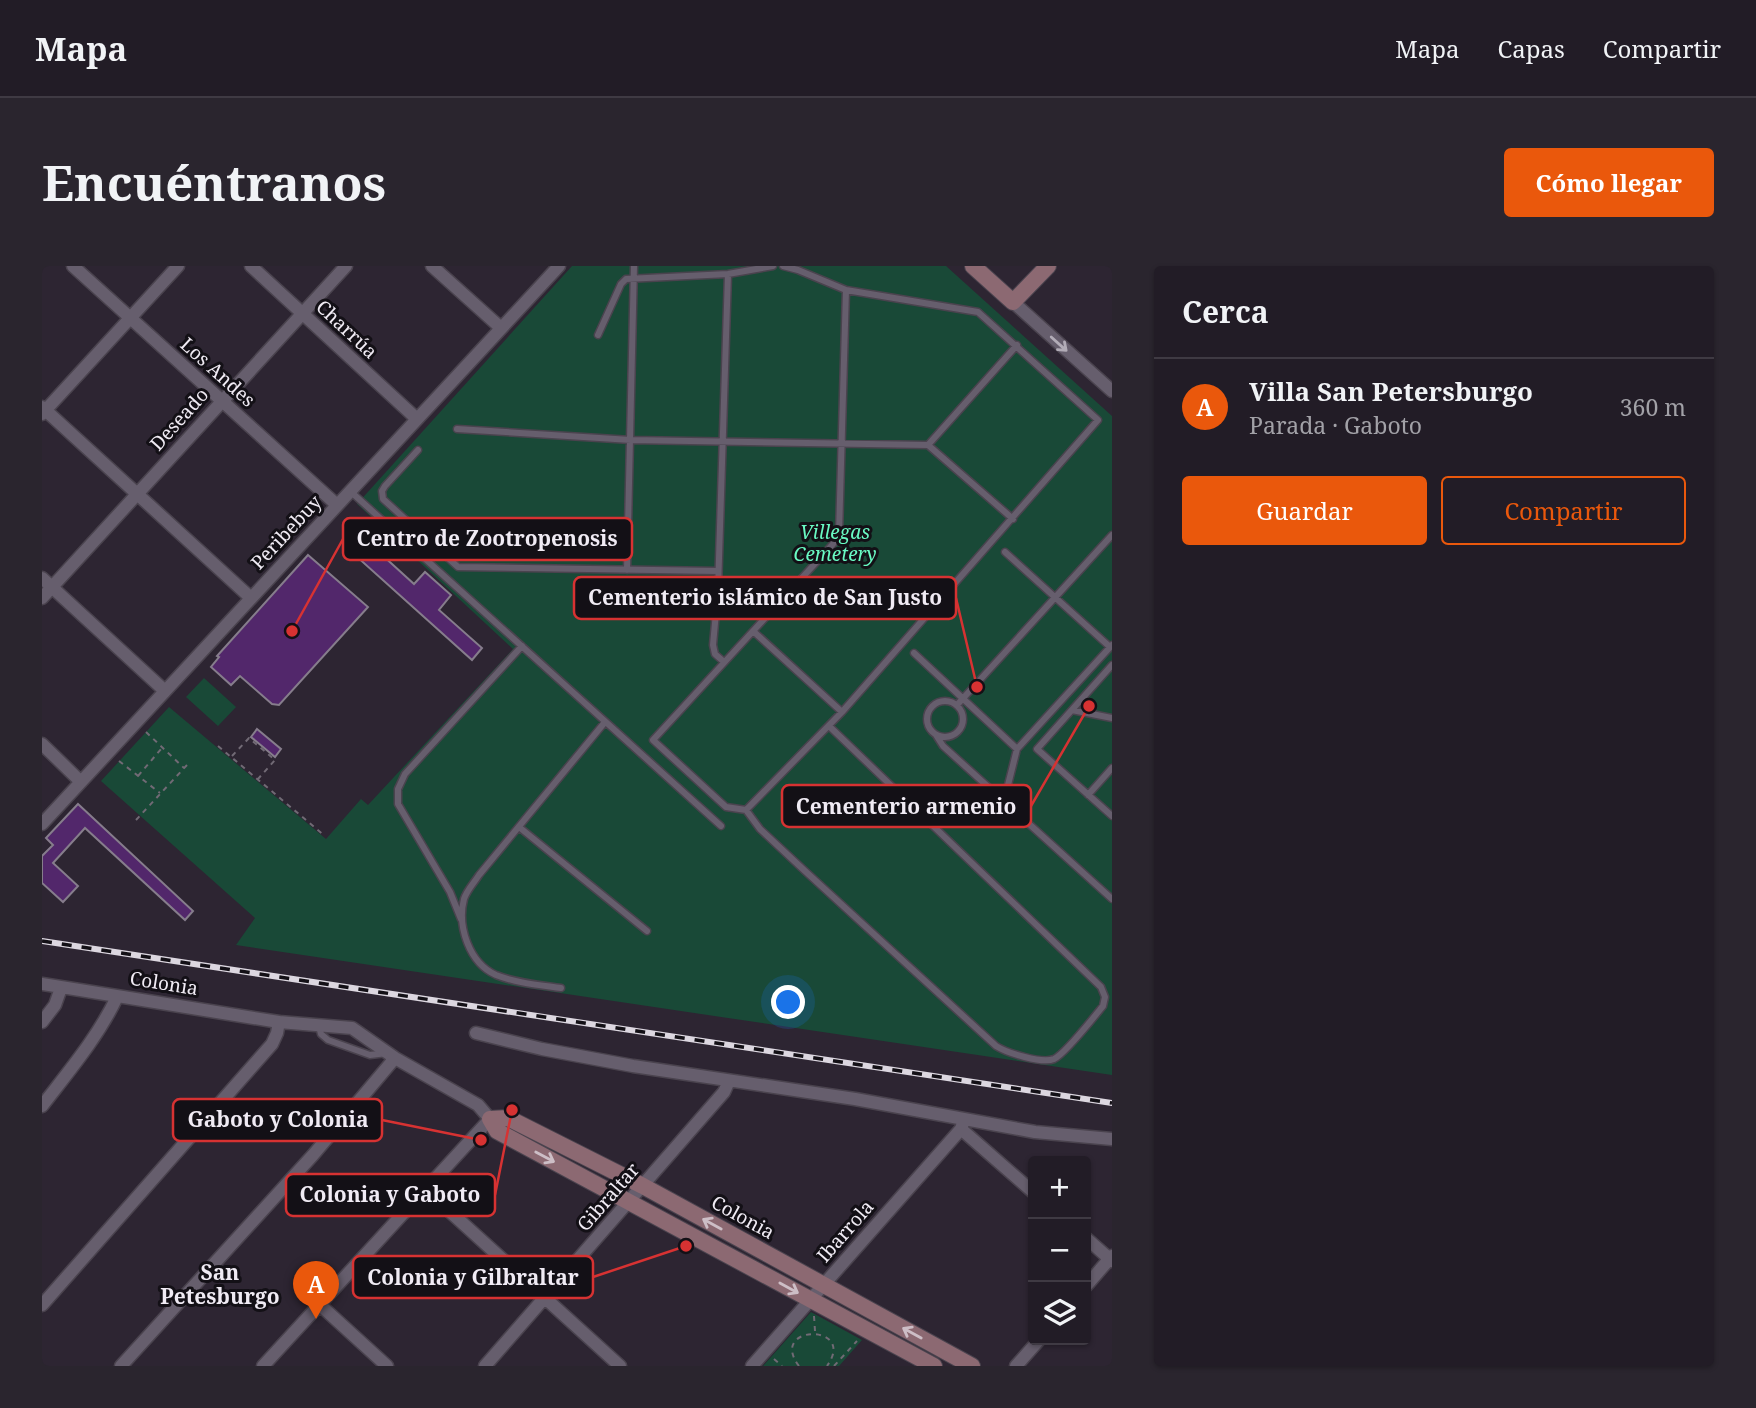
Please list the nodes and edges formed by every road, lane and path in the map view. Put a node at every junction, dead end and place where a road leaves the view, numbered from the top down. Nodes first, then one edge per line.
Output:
1 (74, 266) edge
2 (178, 266) edge
3 (251, 266) edge
4 (346, 266) edge
5 (432, 266) edge
6 (559, 266) edge
7 (634, 266) edge
8 (715, 266) edge
9 (773, 266) edge
10 (783, 266) edge
11 (973, 266) edge
12 (1048, 266) edge
13 (716, 274) junction
14 (728, 274) junction
15 (635, 279) junction
16 (846, 290) junction
17 (1013, 302) junction
18 (302, 314) junction
19 (130, 317) junction
20 (501, 328) junction
21 (598, 335) dead end
22 (1017, 345) junction
23 (1110, 384) edge
24 (221, 401) junction
25 (43, 410) edge
26 (417, 419) junction
27 (457, 429) dead end
28 (631, 440) junction
29 (723, 442) junction
30 (841, 445) junction
31 (928, 445) junction
32 (418, 450) dead end
33 (350, 491) junction
34 (138, 494) junction
35 (337, 505) junction
36 (1013, 520) junction
37 (1112, 535) edge
38 (1005, 552) dead end
39 (627, 570) junction
40 (718, 571) junction
41 (47, 583) edge
42 (42, 598) edge
43 (251, 598) junction
44 (1055, 598) junction
45 (753, 631) junction
46 (522, 646) junction
47 (1111, 646) edge
48 (914, 653) dead end
49 (723, 662) junction
50 (1112, 665) edge
51 (165, 691) junction
52 (963, 698) junction
53 (957, 705) junction
54 (1072, 710) junction
55 (842, 712) junction
56 (1112, 718) edge
57 (605, 722) junction
58 (829, 726) junction
59 (146, 732) dead end
60 (936, 735) junction
61 (42, 744) edge
62 (218, 746) dead end
63 (162, 747) junction
64 (1017, 749) junction
65 (231, 757) junction
66 (119, 761) dead end
67 (187, 765) dead end
68 (184, 768) junction
69 (1112, 768) edge
70 (138, 776) junction
71 (258, 779) junction
72 (81, 782) junction
73 (160, 794) junction
74 (1088, 795) junction
75 (1004, 801) junction
76 (746, 810) junction
77 (1112, 816) edge
78 (136, 820) dead end
79 (42, 824) edge
80 (721, 826) dead end
81 (519, 827) junction
82 (325, 836) dead end
83 (1112, 899) edge
84 (463, 928) junction
85 (648, 931) dead end
86 (42, 984) edge
87 (61, 988) junction
88 (561, 988) dead end
89 (117, 997) junction
90 (42, 1022) edge
91 (279, 1023) junction
92 (319, 1024) junction
93 (477, 1033) dead end
94 (391, 1056) junction
95 (729, 1081) junction
96 (42, 1106) edge
97 (490, 1119) junction
98 (962, 1124) junction
99 (1112, 1139) edge
100 (643, 1186) junction
101 (1028, 1187) edge
102 (425, 1189) junction
103 (630, 1201) junction
104 (1091, 1242) edge
105 (1111, 1259) edge
106 (1090, 1282) edge
107 (823, 1284) junction
108 (545, 1300) junction
109 (811, 1300) junction
110 (319, 1304) junction
111 (42, 1305) edge
112 (860, 1338) dead end
113 (1035, 1345) edge
114 (773, 1358) dead end
115 (121, 1366) edge
116 (263, 1366) edge
117 (387, 1366) edge
118 (485, 1366) edge
119 (620, 1366) edge
120 (752, 1366) edge
121 (782, 1366) edge
122 (799, 1366) edge
123 (827, 1366) edge
124 (834, 1366) edge
125 (934, 1366) edge
126 (972, 1366) edge
127 (1016, 1366) edge

1 - 19 street, Los Andes
2 - 19 street
3 - 18 street, Charrúa
4 - 18 street, Deseado
5 - 20 street
6 - 20 street, Peribebuy
7 - 15 lane
8 - 13 lane
9 - 14 lane
10 - 16 lane
11 - 17 street
12 - 17 street
13 - 14 lane
13 - 15 lane
14 - 29 lane
15 - 21 lane
15 - 28 lane
16 - 22 lane
16 - 30 lane
17 -> 23 street
18 - 24 street, Deseado
18 - 26 street, Charrúa
19 - 24 street, Los Andes
19 - 25 street
20 - 26 street, Peribebuy
22 - 31 lane
22 - 36 lane
24 - 34 street, Deseado
24 - 35 street, Los Andes
25 - 34 street
26 - 33 street, Peribebuy
27 - 28 lane
28 - 29 lane
28 - 39 lane
29 - 30 lane
29 - 40 lane
30 - 31 lane
30 - 45 lane
31 - 36 lane
32 - 39 lane
33 - 35 street, Peribebuy
33 - 46 lane
34 - 41 street, Deseado
34 - 43 street
35 - 43 street, Peribebuy
36 - 55 lane
37 - 44 lane
38 - 44 lane
39 - 40 lane
40 - 49 lane
41 - 42 street, Deseado
41 - 51 street
43 - 51 street, Peribebuy
44 - 47 lane
44 - 52 lane
45 - 49 lane
45 - 55 lane
46 - 57 lane
46 - 84 lane
47 - 64 lane
48 - 52 lane
49 - 76 lane
50 - 54 lane
51 - 72 street, Peribebuy
52 - 53 lane
52 - 64 lane
53 - 60 lane
53 - 60 lane
54 - 56 lane
54 - 74 lane
55 - 58 lane
57 - 80 lane
57 - 81 lane
58 - 76 lane
58 - 76 lane
59 - 63 path
60 - 75 lane
61 - 72 street
62 - 65 path
63 - 68 path
63 - 70 path
64 - 75 lane
65 - 71 path
65 - 71 path
66 - 70 path
67 - 68 path
68 - 73 path
69 - 74 lane
70 - 73 path
71 - 82 path
72 - 79 street, Peribebuy
73 - 78 path
74 - 77 lane
75 - 83 lane
81 - 84 lane
81 - 85 lane
84 - 88 lane
86 - 87 street, Colonia
87 - 89 street, Colonia
87 - 90 street
89 - 91 street, Colonia
89 - 96 street
91 - 92 street, Colonia
91 - 111 street
92 - 94 street, Colonia
92 - 94 lane
93 - 95 street
94 - 97 street, Colonia
94 - 115 street
95 - 98 street
95 - 100 street, Gibraltar
97 - 100 street, Colonia
97 - 102 street
97 -> 103 street, Colonia
98 - 99 street
98 - 101 street
98 - 107 street, Ibarrola
100 - 103 street, Gibraltar
107 -> 100 street, Colonia
102 - 108 street
102 - 110 street
103 - 108 street, Gibraltar
103 -> 109 street, Colonia
104 - 105 street
105 - 106 street
107 - 109 street, Ibarrola
126 -> 107 street, Colonia
108 - 118 street, Gibraltar
108 - 119 street
109 - 120 street, Ibarrola
109 - 125 street, Colonia
110 - 116 street
110 - 117 street
112 - 124 path
113 - 127 street
114 - 121 path
122 - 123 path

